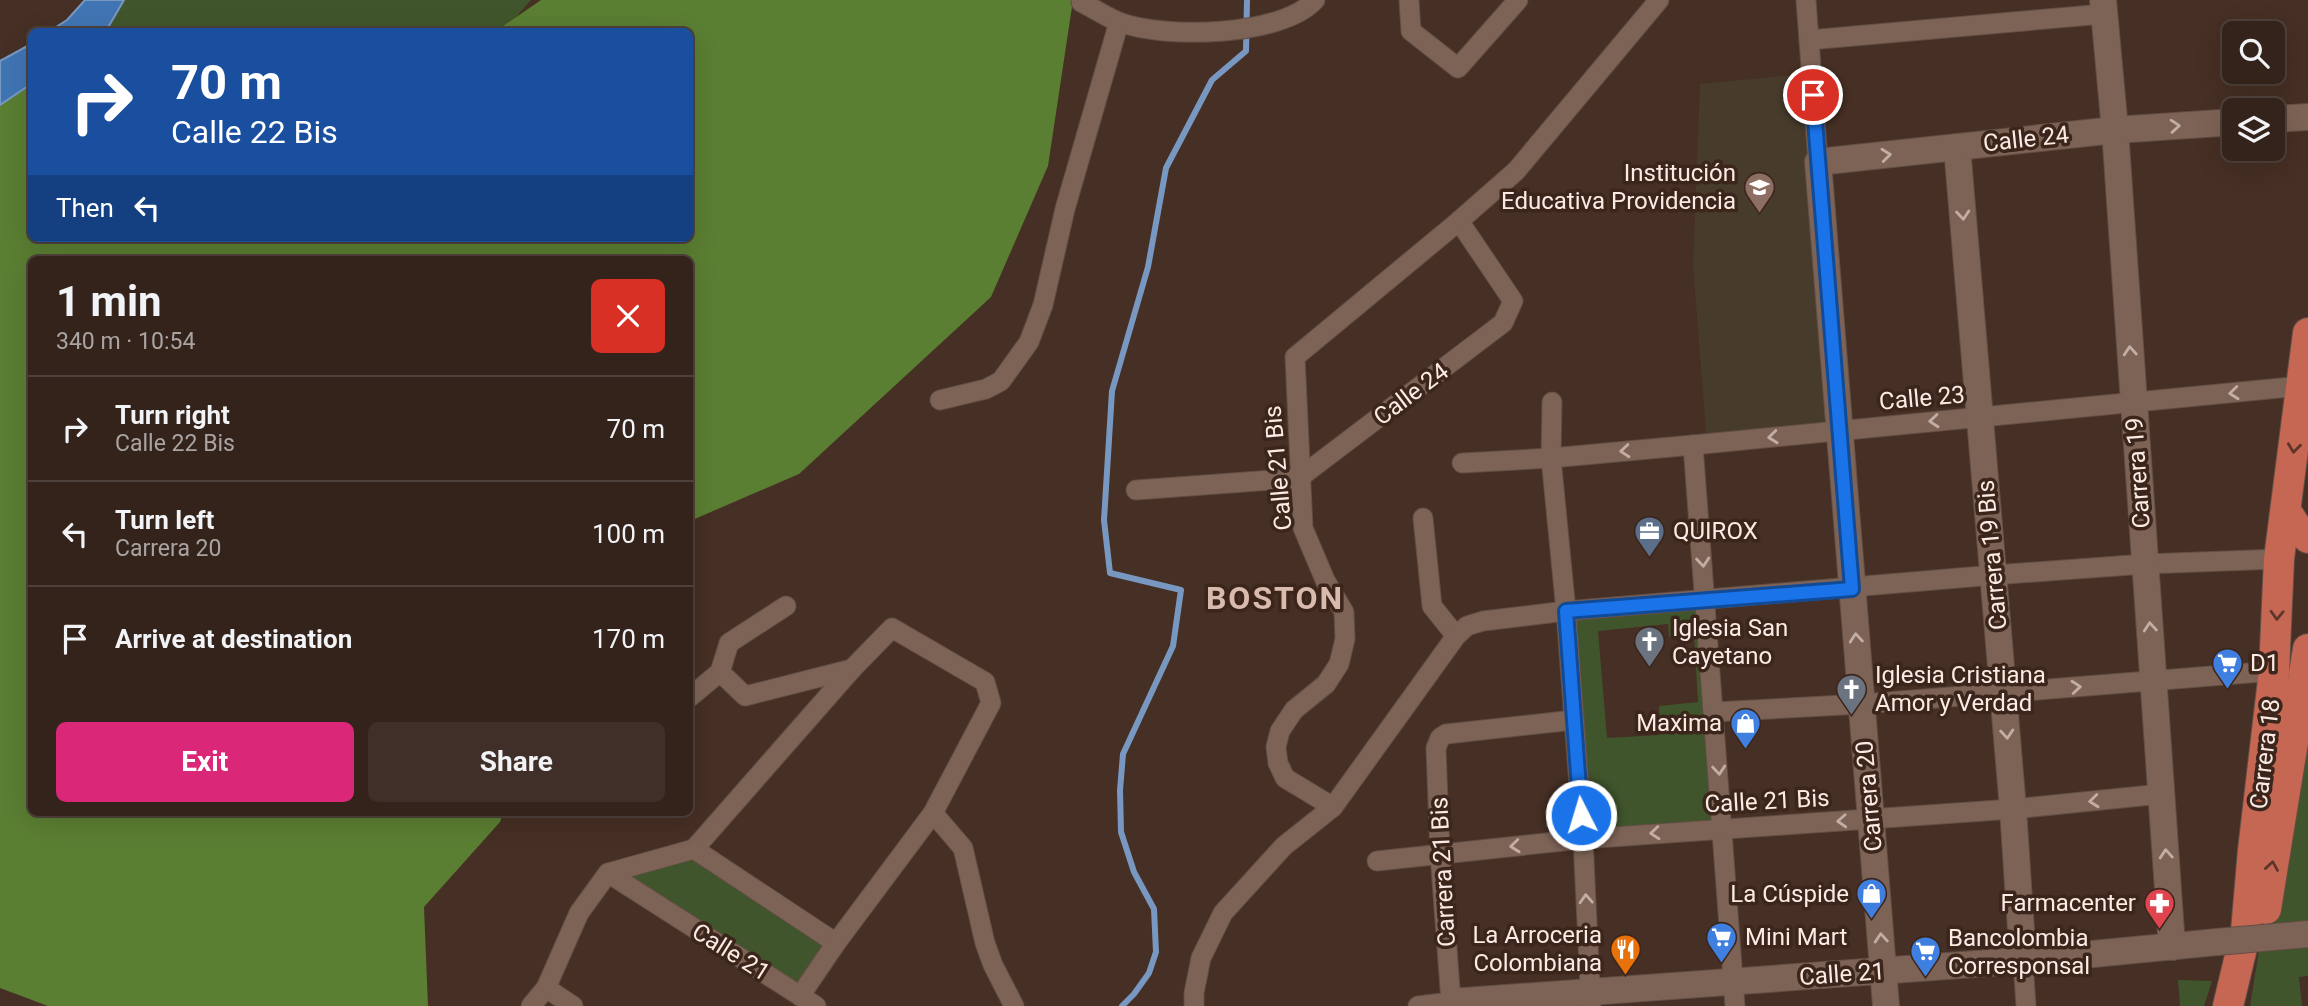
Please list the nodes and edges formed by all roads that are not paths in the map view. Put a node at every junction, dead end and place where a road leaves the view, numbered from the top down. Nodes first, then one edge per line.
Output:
1 (1315, 0) edge
2 (1409, 0) edge
3 (1518, 0) edge
4 (1659, 0) edge
5 (1806, 0) edge
6 (1081, 2) edge
7 (2103, 7) edge
8 (1119, 22) junction
9 (1809, 40) junction
10 (2308, 117) edge
11 (2285, 118) edge
12 (2222, 123) edge
13 (2115, 130) junction
14 (1957, 147) junction
15 (1818, 162) junction
16 (1459, 221) junction
17 (2308, 332) edge
18 (2301, 386) junction
19 (940, 400) dead end
20 (1552, 402) dead end
21 (2133, 404) junction
22 (1980, 418) junction
23 (1839, 429) junction
24 (1693, 445) junction
25 (1551, 458) junction
26 (1462, 463) dead end
27 (1299, 478) junction
28 (1136, 490) dead end
29 (2286, 510) junction
30 (1423, 518) dead end
31 (2308, 538) edge
32 (2279, 559) junction
33 (2145, 564) junction
34 (1994, 575) junction
35 (1852, 589) junction
36 (1706, 600) junction
37 (786, 606) dead end
38 (1566, 611) junction
39 (1456, 636) junction
40 (2308, 649) edge
41 (852, 669) junction
42 (2274, 671) junction
43 (720, 672) junction
44 (2154, 680) junction
45 (2004, 693) junction
46 (693, 694) edge
47 (1861, 704) junction
48 (1714, 712) junction
49 (1574, 720) junction
50 (2161, 794) junction
51 (1333, 807) junction
52 (2014, 809) junction
53 (933, 813) junction
54 (1871, 820) junction
55 (1723, 827) junction
56 (1583, 839) junction
57 (694, 849) junction
58 (1440, 854) junction
59 (1377, 861) dead end
60 (608, 873) junction
61 (2308, 934) edge
62 (836, 943) junction
63 (2172, 947) junction
64 (2023, 960) junction
65 (1883, 971) junction
66 (546, 988) junction
67 (1734, 994) edge
68 (1591, 999) edge
69 (808, 1001) edge
70 (1451, 1004) edge
71 (531, 1006) edge
72 (573, 1006) edge
73 (1014, 1006) edge
74 (1194, 1006) edge
75 (1418, 1006) edge
76 (1886, 1006) edge
77 (2026, 1006) edge
78 (2228, 1006) edge
79 (2250, 1006) edge

1 - 8 street
2 - 3 street
4 - 16 street
5 - 9 street, Carrera 20
6 - 8 street
7 - 9 street
7 - 13 street, Carrera 19
8 - 19 street
9 - 15 street, Carrera 20
10 - 11 street
13 -> 12 street, Calle 24
13 - 14 street, Calle 24
21 -> 13 street, Carrera 19
15 -> 14 street, Calle 24
14 -> 22 street, Carrera 19 Bis
15 - 23 street, Carrera 20
16 - 27 street, Calle 21 Bis
16 - 27 street, Calle 24
17 - 18 main road, Carrera 18
18 -> 21 street, Calle 23
18 -> 29 main road, Carrera 18
20 - 25 street
21 - 22 street, Calle 23
21 - 33 street, Carrera 19
22 -> 23 street, Calle 23
22 - 34 street, Carrera 19 Bis
23 -> 24 street, Calle 23
23 - 35 street, Carrera 20
24 -> 25 street, Calle 23
24 -> 36 street
25 - 26 street, Calle 23
25 - 38 street
27 - 28 street
27 - 51 street, Calle 21 Bis
29 - 31 main road
29 - 32 main road, Carrera 18
30 - 39 street
32 - 33 street
32 -> 42 main road, Carrera 18
33 - 34 street
44 -> 33 street, Carrera 19
34 - 35 street
34 - 45 street, Carrera 19 Bis
35 - 36 street
47 -> 35 street, Carrera 20
36 - 38 street
36 - 48 street
37 - 43 street
38 - 39 street
38 - 49 street
39 - 51 street
79 -> 40 main road, Carrera 18
41 - 43 street
41 - 53 street, Calle 21
41 - 57 street
42 - 44 street
42 - 78 main road, Carrera 18
43 - 46 street
45 -> 44 street
44 - 50 street, Carrera 19
45 - 47 street
45 -> 52 street, Carrera 19 Bis
47 - 48 street
47 - 54 street, Carrera 20
48 -> 55 street
49 - 56 street
49 - 58 street, Carrera 21 Bis
50 -> 52 street, Calle 21 Bis
63 -> 50 street, Carrera 19
51 - 74 street
52 - 54 street, Calle 21 Bis
52 - 64 street, Carrera 19 Bis
53 - 62 street, Calle 21
53 - 73 street
54 -> 55 street, Calle 21 Bis
65 -> 54 street, Carrera 20
55 -> 56 street, Calle 21 Bis
55 - 67 street
56 -> 58 street, Calle 21 Bis
68 -> 56 street
57 - 60 street
57 - 62 street
58 - 59 street, Calle 21 Bis
58 - 70 street, Carrera 21 Bis
60 - 66 street
60 - 69 street, Calle 21
61 - 63 street, Calle 21, bridge
62 - 69 street, Calle 21
63 - 64 street, Calle 21
64 - 65 street, Calle 21
64 - 77 street, Carrera 19 Bis
65 - 67 street, Calle 21
65 - 76 street, Carrera 20
66 - 71 street
66 - 72 street
67 - 68 street, Calle 21
68 - 70 street, Calle 21
70 - 75 street, Calle 21

